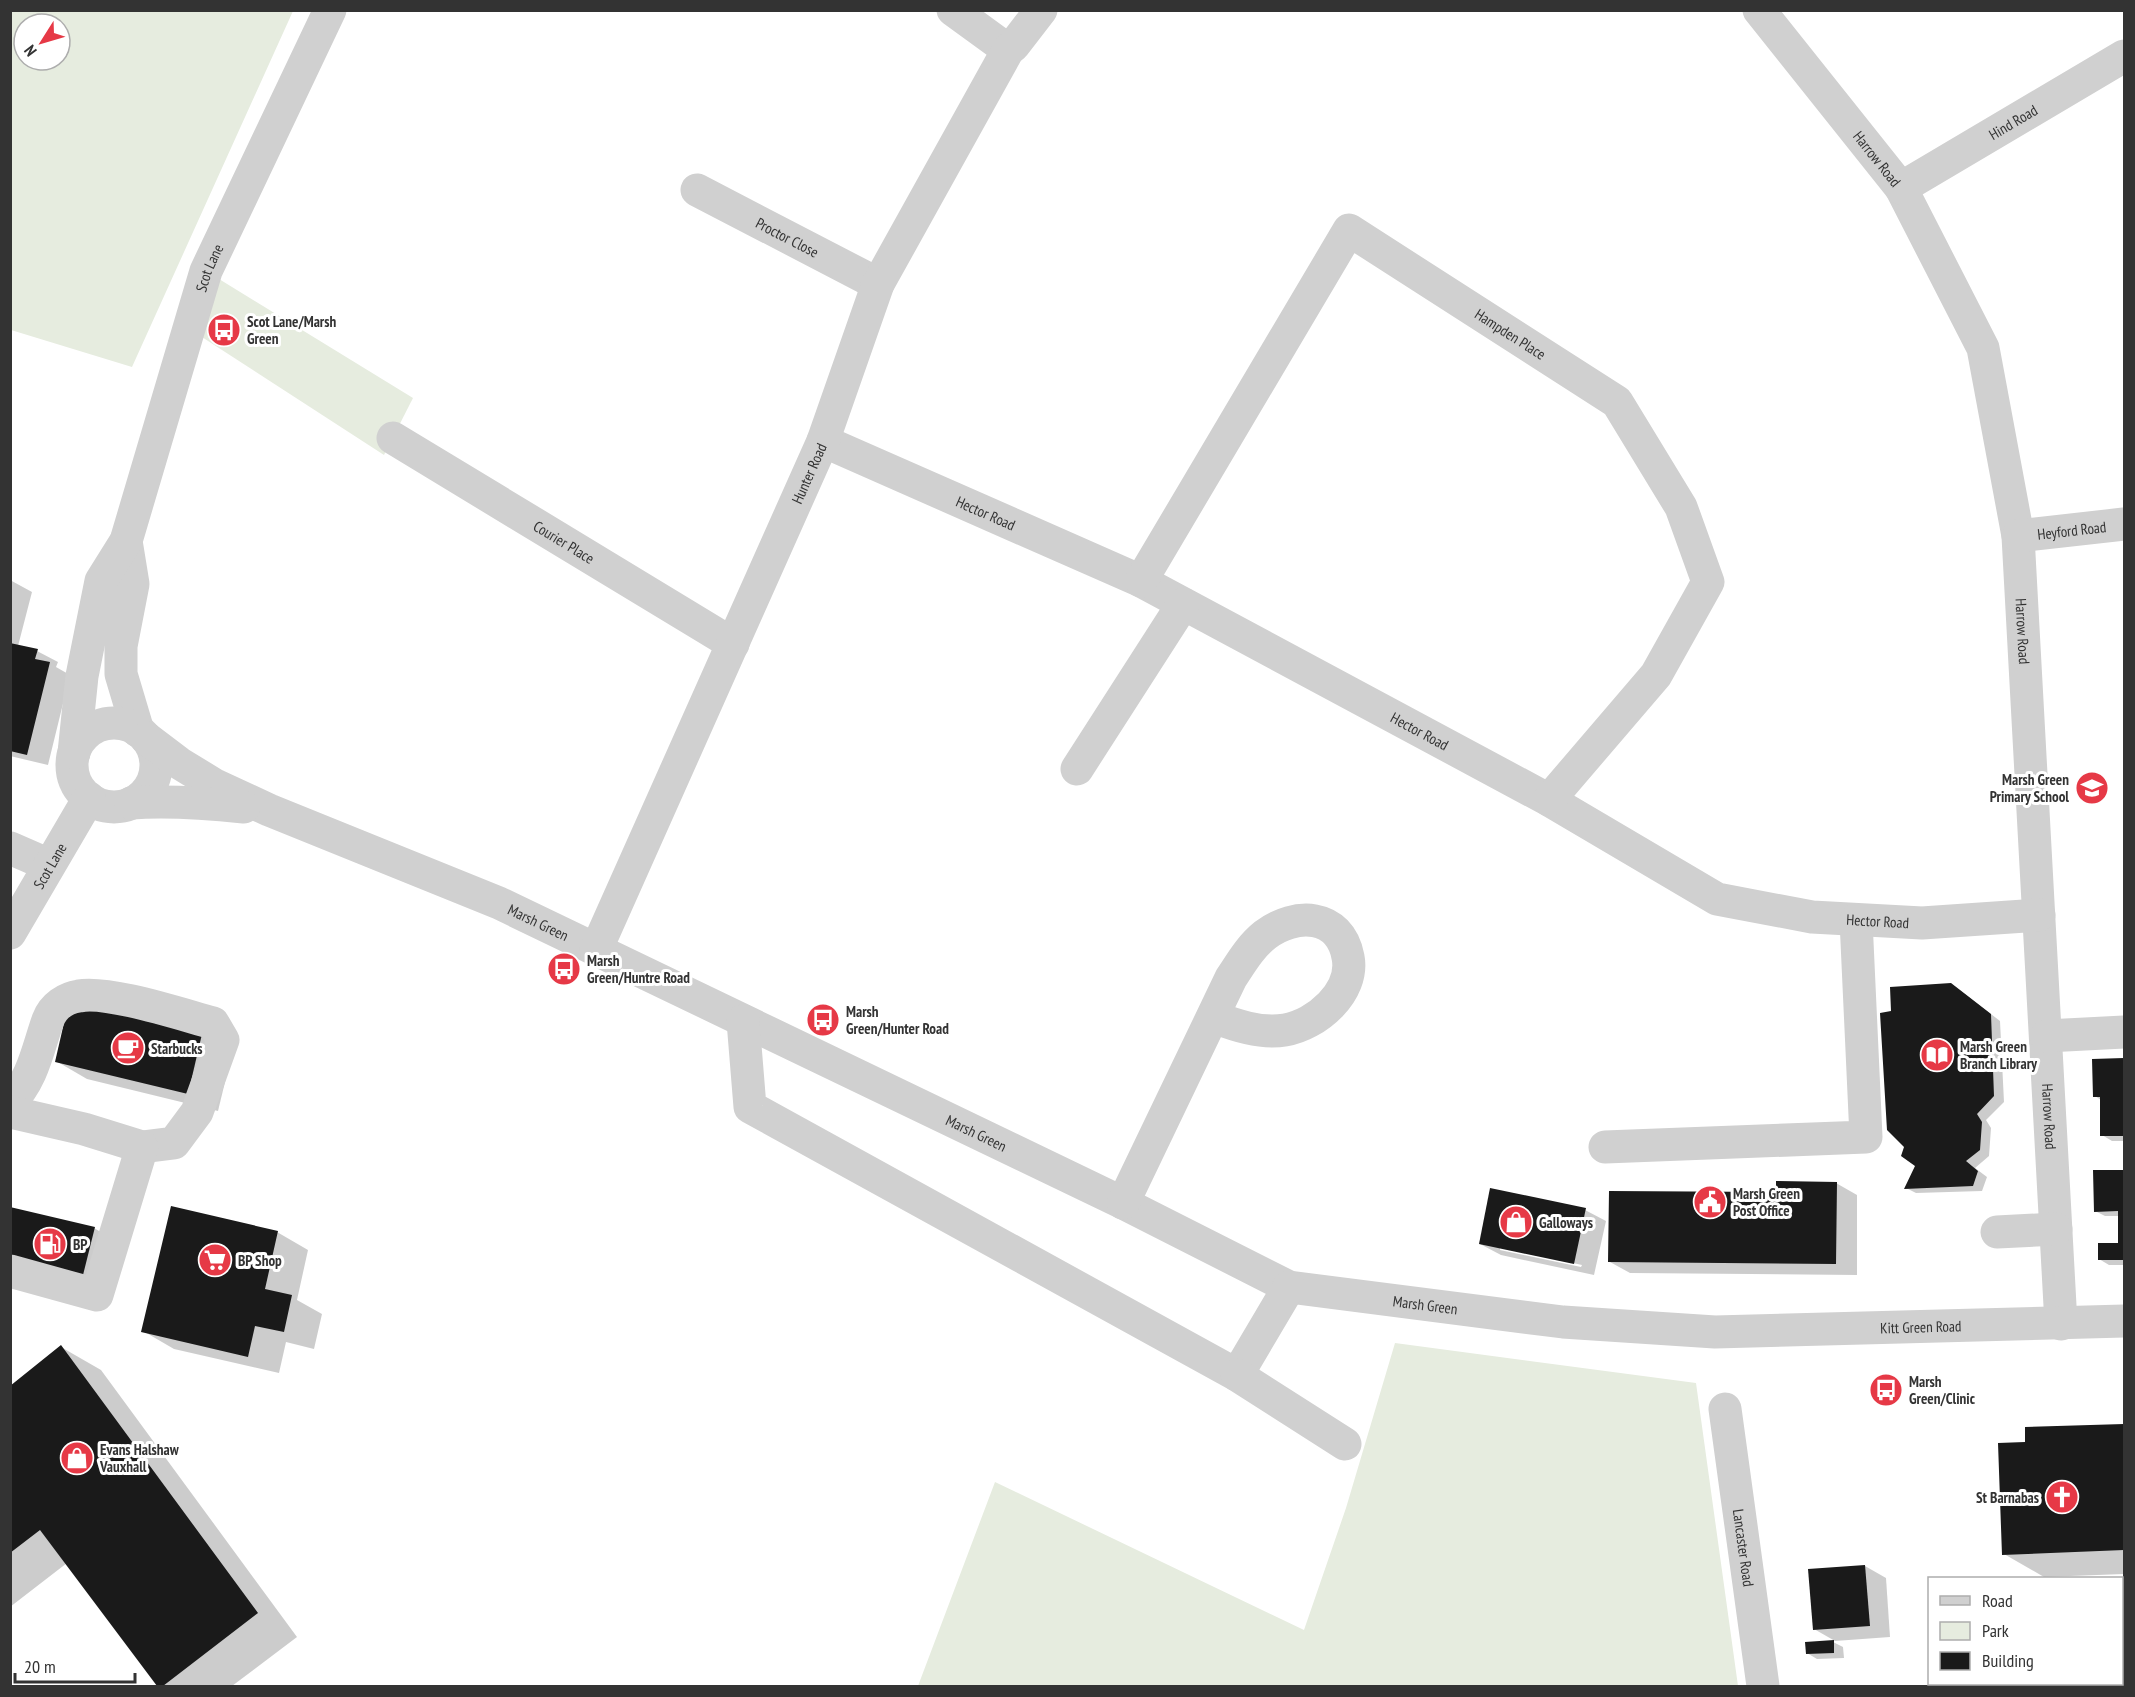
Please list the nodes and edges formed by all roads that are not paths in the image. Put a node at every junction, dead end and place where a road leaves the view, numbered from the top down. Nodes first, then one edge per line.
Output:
1 (330, 10) edge
2 (953, 10) edge
3 (1041, 10) edge
4 (1759, 10) edge
5 (1008, 50) junction
6 (2124, 56) edge
7 (1901, 188) junction
8 (697, 190) dead end
9 (878, 284) junction
10 (393, 438) dead end
11 (823, 441) junction
12 (2124, 524) edge
13 (2018, 536) junction
14 (126, 541) junction
15 (1141, 581) junction
16 (1183, 604) junction
17 (733, 644) junction
18 (142, 734) junction
19 (74, 753) junction
20 (1077, 769) dead end
21 (89, 798) junction
22 (1549, 800) junction
23 (131, 803) junction
24 (269, 810) junction
25 (10, 848) edge
26 (49, 865) junction
27 (2039, 915) junction
28 (1856, 920) junction
29 (10, 933) edge
30 (596, 950) junction
31 (1213, 1017) dead end
32 (743, 1021) junction
33 (2124, 1032) edge
34 (2046, 1036) junction
35 (10, 1102) edge
36 (10, 1113) edge
37 (141, 1147) junction
38 (1605, 1147) dead end
39 (1123, 1203) junction
40 (2056, 1229) junction
41 (1997, 1232) dead end
42 (10, 1271) edge
43 (1289, 1287) junction
44 (2124, 1321) edge
45 (2061, 1324) junction
46 (1715, 1332) joint
47 (1237, 1375) junction
48 (1725, 1409) dead end
49 (1345, 1444) dead end
50 (1762, 1686) edge

1 - 14 street, Scot Lane
2 - 5 street
3 - 5 street, Hunter Road
4 - 7 street, Harrow Road
5 - 9 street, Hunter Road
6 - 7 street, Hind Road
7 - 13 street, Harrow Road
8 - 9 street, Proctor Close
9 - 11 street, Hunter Road
10 - 17 street, Courier Place
11 - 15 street, Hector Road
11 - 17 street, Hunter Road
12 - 13 street, Heyford Road
13 - 27 street, Harrow Road
14 - 18 street, Scot Lane
14 - 19 street, Scot Lane
15 - 16 street, Hector Road
15 - 22 street, Hampden Place
16 - 20 street
16 - 22 street, Hector Road
17 - 30 street, Hunter Road
18 - 19 street
18 - 23 street
18 - 24 street, Marsh Green
19 - 21 street
21 - 23 street
21 - 26 street, Scot Lane
22 - 28 street, Hector Road
23 - 24 street, Marsh Green
24 - 30 street, Marsh Green
25 - 26 street
26 - 29 street, Scot Lane
27 - 28 street, Hector Road
27 - 34 street, Harrow Road
28 - 38 street
30 - 32 street, Marsh Green
31 - 39 street
32 - 39 street, Marsh Green
32 - 47 street
33 - 34 street
34 - 40 street, Harrow Road
35 - 37 street
36 - 37 street
37 - 42 street
39 - 43 street, Marsh Green
40 - 41 street
40 - 45 street, Harrow Road
43 - 46 street, Marsh Green
43 - 47 street
44 - 45 street, Kitt Green Road
45 - 46 street, Kitt Green Road
47 - 49 street
48 - 50 street, Lancaster Road

